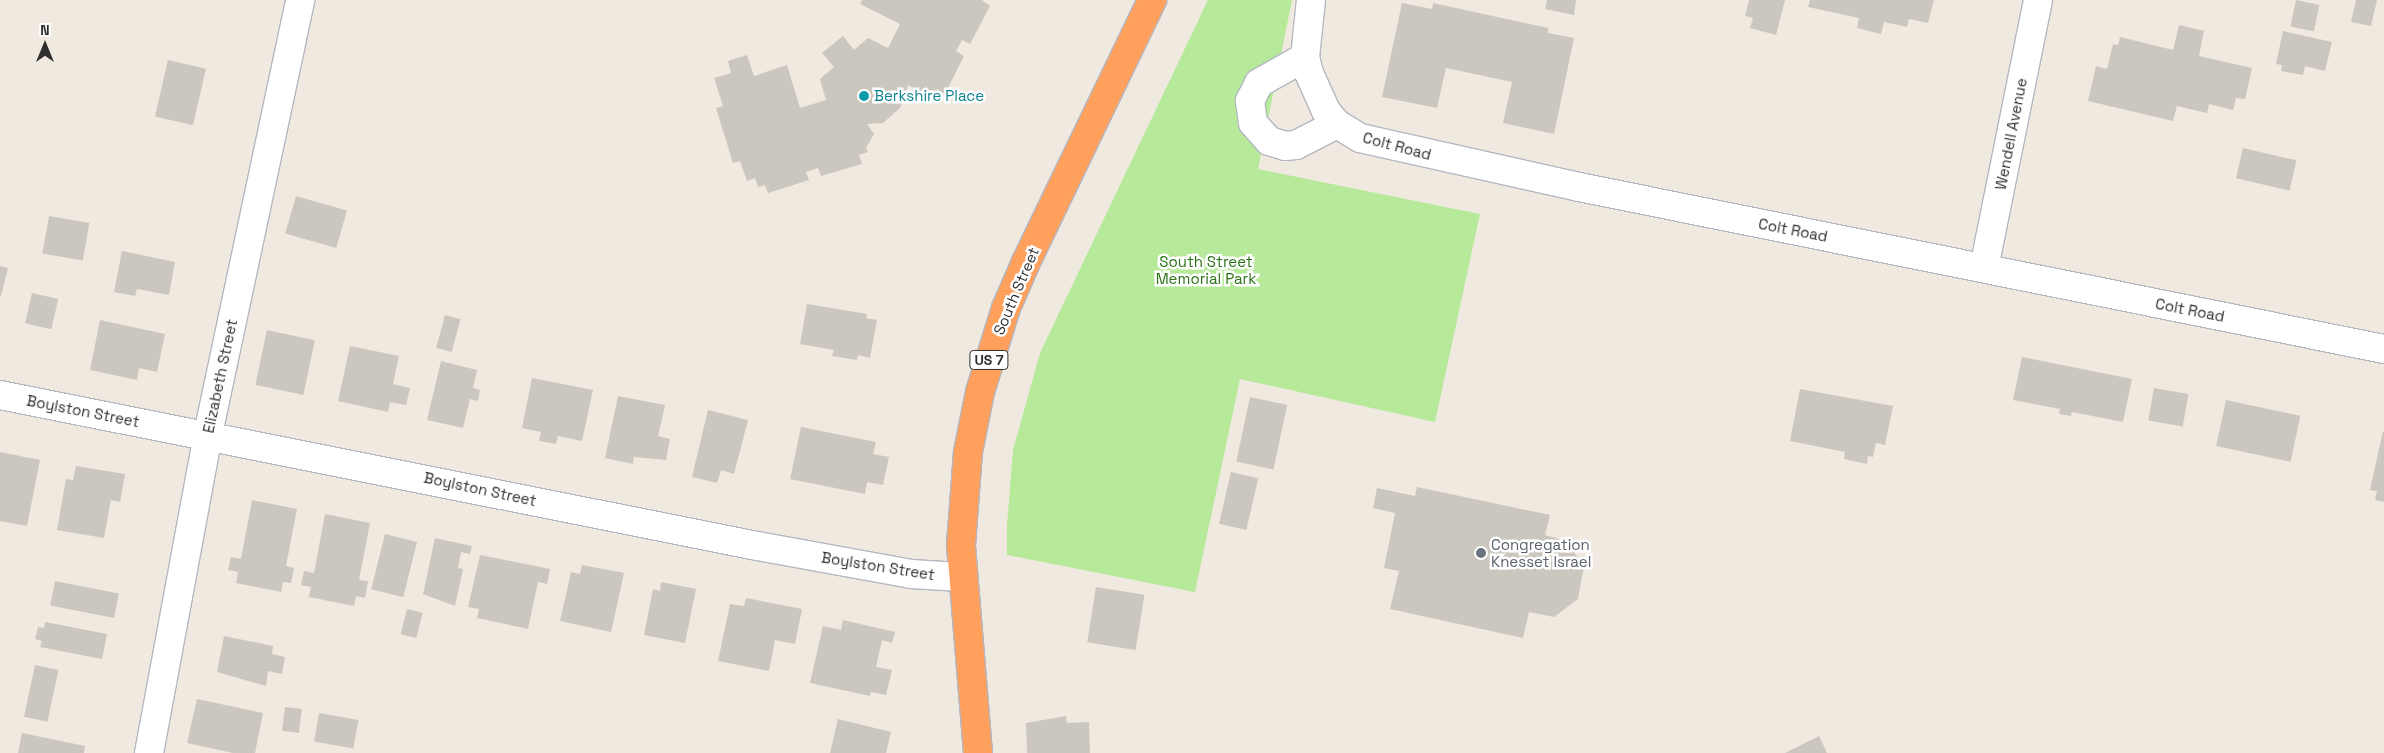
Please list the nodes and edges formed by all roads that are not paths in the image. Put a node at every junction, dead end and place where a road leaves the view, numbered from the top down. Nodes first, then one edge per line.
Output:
1 (300, 0) edge
2 (1152, 0) edge
3 (1311, 0) edge
4 (2038, 0) edge
5 (1305, 57) junction
6 (1337, 124) junction
7 (1984, 268) junction
8 (2384, 349) edge
9 (0, 395) edge
10 (208, 434) junction
11 (961, 577) junction
12 (149, 753) edge
13 (978, 753) edge

1 - 10 street, Elizabeth Street
2 - 11 highway, South Street / US 7
3 - 5 street, Colt Road
4 - 7 street, Wendell Avenue
5 - 6 street, Colt Road
5 - 6 street
6 - 7 street, Colt Road
7 - 8 street, Colt Road
9 - 10 street, Boylston Street
10 - 11 street, Boylston Street
10 - 12 street, Elizabeth Street
11 - 13 highway, South Street / US 7

